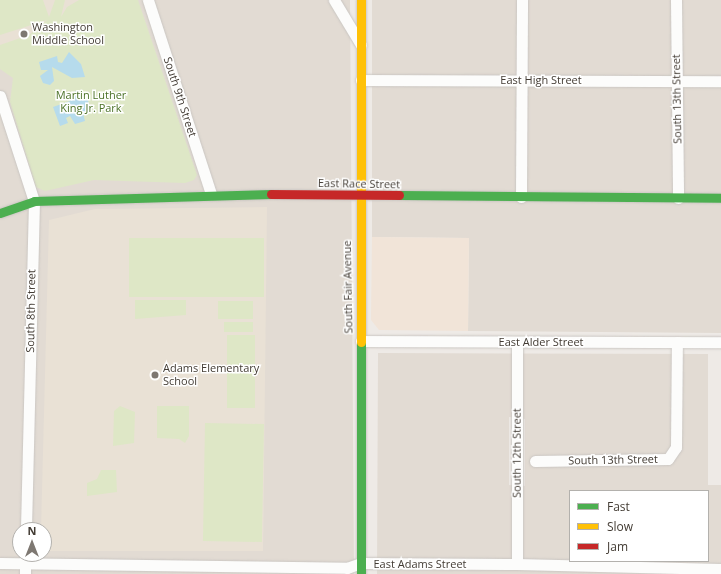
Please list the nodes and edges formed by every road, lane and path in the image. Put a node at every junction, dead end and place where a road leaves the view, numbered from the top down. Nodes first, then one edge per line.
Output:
1 (148, 0) edge
2 (334, 0) edge
3 (360, 0) edge
4 (522, 0) edge
5 (676, 0) edge
6 (361, 45) junction
7 (361, 80) junction
8 (522, 80) junction
9 (677, 81) junction
10 (721, 81) edge
11 (0, 96) edge
12 (211, 194) junction
13 (360, 197) junction
14 (521, 197) junction
15 (678, 198) junction
16 (721, 198) edge
17 (34, 201) junction
18 (0, 213) edge
19 (361, 341) junction
20 (517, 342) junction
21 (677, 342) junction
22 (721, 342) edge
23 (535, 461) dead end
24 (26, 522) edge
25 (0, 563) edge
26 (25, 564) edge
27 (516, 564) junction
28 (655, 568) edge
29 (361, 569) edge
30 (721, 569) edge
31 (188, 570) edge

1 - 12 street, South 9th Street
2 - 6 street
3 - 6 street, South Fair Avenue
4 - 8 street
5 - 9 street, South 13th Street
6 - 7 street, South Fair Avenue
7 - 8 street, East High Street
7 - 13 street, South Fair Avenue
8 - 9 street, East High Street
8 - 14 street
9 - 10 street, East High Street
9 - 15 street, South 13th Street
11 - 17 street, South 8th Street
12 - 13 street, East Race Street
12 - 17 street, East Race Street
13 - 14 street, East Race Street
13 - 19 street, South Fair Avenue
14 - 15 street, East Race Street
15 - 16 street, East Race Street
17 - 18 street, East Race Street
17 - 24 street, South 8th Street
19 - 20 street, East Alder Street
19 - 29 street, South Fair Avenue
20 - 21 street, East Alder Street
20 - 27 street, South 12th Street
21 - 22 street, East Alder Street
21 - 23 street, South 13th Street
25 - 26 street, East Adams Street
26 - 31 street, East Adams Street
27 - 28 street, East Adams Street
27 - 29 street, East Adams Street
28 - 30 street, East Adams Street
29 - 31 street, East Adams Street

